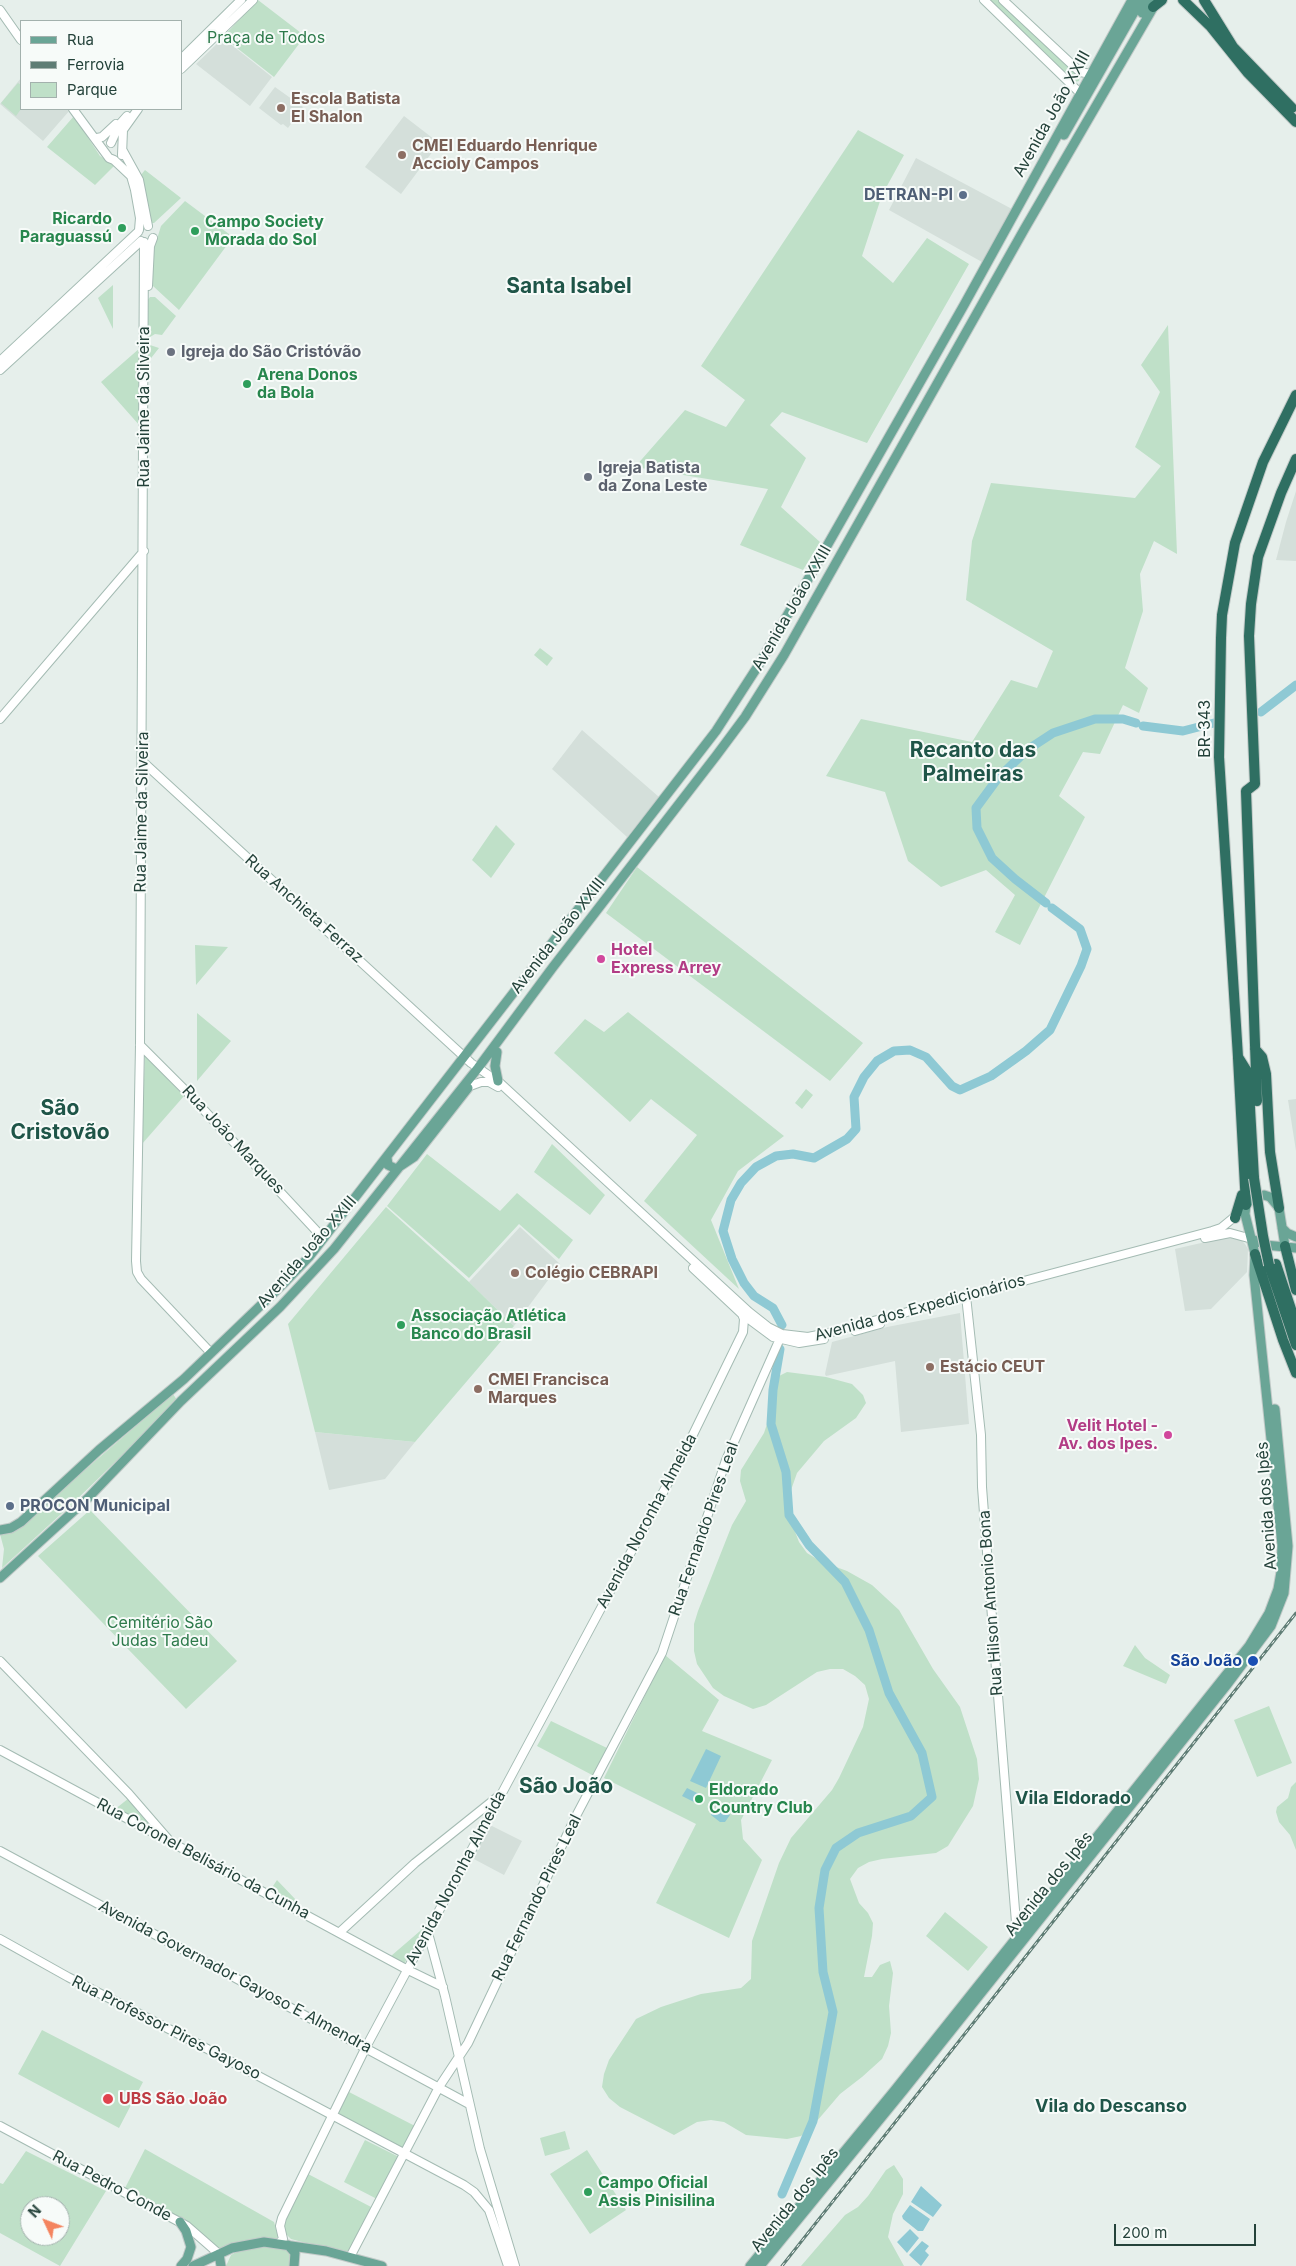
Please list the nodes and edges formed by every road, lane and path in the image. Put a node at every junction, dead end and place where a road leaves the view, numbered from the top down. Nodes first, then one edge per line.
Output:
1 (242, 0) edge
2 (253, 0) edge
3 (984, 0) edge
4 (1003, 0) edge
5 (1132, 0) edge
6 (1141, 0) edge
7 (1162, 0) edge
8 (1179, 0) edge
9 (1184, 0) edge
10 (1204, 0) edge
11 (1210, 0) edge
12 (1153, 2) edge
13 (0, 10) edge
14 (1214, 24) junction
15 (20, 39) edge
16 (182, 58) edge
17 (182, 68) edge
18 (1091, 74) junction
19 (1083, 95) junction
20 (74, 110) edge
21 (137, 110) edge
22 (132, 111) edge
23 (1296, 113) edge
24 (1296, 122) edge
25 (94, 136) junction
26 (111, 143) junction
27 (123, 149) junction
28 (111, 157) junction
29 (148, 226) junction
30 (1025, 228) junction
31 (139, 231) junction
32 (153, 238) junction
33 (142, 241) junction
34 (145, 298) junction
35 (0, 361) edge
36 (0, 370) edge
37 (1296, 395) edge
38 (1296, 458) edge
39 (840, 523) junction
40 (845, 545) junction
41 (144, 551) junction
42 (732, 710) junction
43 (0, 719) edge
44 (730, 737) junction
45 (702, 750) junction
46 (142, 761) junction
47 (699, 779) junction
48 (552, 944) junction
49 (563, 954) junction
50 (540, 959) junction
51 (553, 967) junction
52 (503, 1034) junction
53 (140, 1045) junction
54 (1255, 1049) junction
55 (497, 1052) junction
56 (465, 1057) junction
57 (1238, 1057) junction
58 (480, 1069) junction
59 (496, 1083) junction
60 (470, 1086) junction
61 (1254, 1103) junction
62 (387, 1158) junction
63 (396, 1169) junction
64 (377, 1171) junction
65 (1244, 1172) junction
66 (386, 1182) junction
67 (1246, 1206) junction
68 (1279, 1208) junction
69 (1235, 1218) junction
70 (1282, 1227) junction
71 (1212, 1233) junction
72 (1296, 1237) edge
73 (323, 1238) junction
74 (1252, 1239) junction
75 (1270, 1245) junction
76 (1285, 1246) junction
77 (1296, 1248) edge
78 (1255, 1254) junction
79 (1296, 1255) edge
80 (1273, 1265) junction
81 (1290, 1267) junction
82 (1296, 1290) edge
83 (966, 1298) junction
84 (742, 1314) junction
85 (759, 1324) junction
86 (1296, 1324) edge
87 (743, 1332) junction
88 (781, 1337) junction
89 (1296, 1345) edge
90 (211, 1353) junction
91 (1296, 1373) edge
92 (184, 1379) junction
93 (171, 1389) junction
94 (192, 1391) junction
95 (181, 1402) junction
96 (43, 1500) junction
97 (0, 1526) edge
98 (0, 1530) edge
99 (1, 1578) edge
100 (0, 1662) edge
101 (0, 1750) edge
102 (502, 1794) junction
103 (171, 1842) junction
104 (0, 1851) edge
105 (1016, 1909) junction
106 (1032, 1923) junction
107 (340, 1932) junction
108 (428, 1933) junction
109 (1020, 1938) junction
110 (0, 1940) edge
111 (406, 1969) junction
112 (443, 1987) junction
113 (366, 2048) junction
114 (460, 2059) junction
115 (439, 2087) junction
116 (469, 2104) junction
117 (332, 2116) junction
118 (0, 2126) edge
119 (404, 2153) junction
120 (799, 2213) junction
121 (180, 2222) junction
122 (284, 2244) junction
123 (219, 2254) junction
124 (350, 2257) junction
125 (181, 2266) edge
126 (193, 2266) edge
127 (221, 2266) edge
128 (294, 2266) edge
129 (382, 2266) edge
130 (508, 2266) edge
131 (515, 2266) edge
132 (750, 2266) edge
133 (760, 2266) edge

1 - 16 main road
2 - 17 main road
3 - 19 main road
4 - 18 main road
5 - 18 main road, Avenida João XXIII
6 - 19 main road
7 - 12 highway
8 - 14 highway
9 - 14 highway
10 - 14 highway
11 - 14 highway
12 - 30 main road, Avenida João XXIII
12 - 30 main road, Avenida João XXIII
13 - 15 main road
14 - 23 highway
14 - 24 highway
18 - 19 main road, Avenida João XXIII
19 - 39 main road, Avenida João XXIII
20 - 25 main road
21 - 27 main road
22 - 25 main road
22 - 26 main road
25 - 26 main road
25 - 28 main road
26 - 27 main road
26 - 28 main road
27 - 28 main road
27 - 29 main road
28 - 31 main road
29 - 31 main road
29 - 32 main road
30 - 40 main road, Avenida João XXIII
31 - 33 main road
31 - 35 main road
32 - 33 main road
32 - 34 main road
33 - 34 main road, Rua Jaime da Silveira
33 - 36 main road
34 - 41 main road, Rua Jaime da Silveira
37 - 57 highway, BR-343
38 - 54 highway
39 - 40 main road
39 - 42 main road, Avenida João XXIII
40 - 44 main road, Avenida João XXIII
41 - 43 main road
41 - 46 main road, Rua Jaime da Silveira
42 - 44 main road
42 - 45 main road, Avenida João XXIII
44 - 47 main road, Avenida João XXIII
45 - 47 main road
45 - 48 main road, Avenida João XXIII
46 - 53 main road, Rua Jaime da Silveira
46 - 56 main road, Rua Anchieta Ferraz
47 - 49 main road, Avenida João XXIII
48 - 49 main road
48 - 50 main road, Avenida João XXIII
49 - 51 main road, Avenida João XXIII
50 - 51 main road
50 - 56 main road, Avenida João XXIII
51 - 52 main road, Avenida João XXIII
52 - 55 main road
52 - 58 main road, Avenida João XXIII
53 - 73 main road, Rua João Marques
53 - 90 main road, Rua Jaime da Silveira
54 - 61 highway
54 - 68 highway
55 - 58 main road
55 - 59 main road
56 - 58 main road, Rua Anchieta Ferraz
56 - 62 main road, Avenida João XXIII
57 - 61 highway, BR-343
57 - 65 highway
58 - 59 main road, Avenida dos Expedicionários
58 - 60 main road
58 - 63 main road, Avenida João XXIII
59 - 60 main road
59 - 84 main road, Avenida dos Expedicionários
59 - 85 main road, Avenida dos Expedicionários
60 - 63 main road
61 - 80 highway, bridge
62 - 63 main road
62 - 64 main road, Avenida João XXIII
63 - 66 main road, Avenida João XXIII
64 - 66 main road
64 - 73 main road, Avenida João XXIII
65 - 67 highway
65 - 69 highway
66 - 94 main road, Avenida João XXIII
67 - 68 main road
67 - 69 main road
67 - 74 main road
68 - 70 main road
69 - 71 main road
70 - 72 main road
70 - 75 main road
70 - 76 main road
71 - 74 main road
71 - 83 main road, Avenida dos Expedicionários
73 - 90 main road, Avenida João XXIII
74 - 75 main road
74 - 78 main road, Avenida dos Ipês
75 - 76 main road
76 - 77 main road
76 - 81 highway
78 - 91 highway
78 - 106 main road, Avenida dos Ipês
79 - 81 highway
80 - 86 highway
80 - 89 highway
81 - 82 highway
83 - 88 main road, Avenida dos Expedicionários
83 - 105 main road, Rua Hilson Antonio Bona
84 - 85 main road, Avenida dos Expedicionários
84 - 87 main road
85 - 87 main road
85 - 88 main road, Avenida dos Expedicionários
87 - 102 main road, Avenida Noronha Almeida
88 - 114 main road, Rua Fernando Pires Leal
90 - 92 main road, Avenida João XXIII
92 - 93 main road, Avenida João XXIII
92 - 94 main road
93 - 95 main road
93 - 96 main road, Avenida João XXIII
94 - 95 main road, Avenida João XXIII
95 - 99 main road, Avenida João XXIII
96 - 97 main road
96 - 98 main road, Avenida João XXIII
100 - 103 main road
101 - 103 main road, Rua Coronel Belisário da Cunha
102 - 107 main road
102 - 108 main road, Avenida Noronha Almeida
103 - 107 main road, Rua Coronel Belisário da Cunha
104 - 113 main road, Avenida Governador Gayoso E Almendra
105 - 106 main road
105 - 109 main road, Rua Hilson Antonio Bona
106 - 109 main road, Avenida dos Ipês
107 - 111 main road, Rua Coronel Belisário da Cunha
108 - 111 main road, Avenida Noronha Almeida
108 - 112 main road
109 - 120 main road, Avenida dos Ipês
110 - 117 main road, Rua Professor Pires Gayoso
111 - 112 main road, Rua Coronel Belisário da Cunha
111 - 113 main road, Avenida Noronha Almeida
112 - 114 main road
113 - 115 main road, Avenida Governador Gayoso E Almendra
113 - 117 main road, Avenida Noronha Almeida
114 - 115 main road, Rua Fernando Pires Leal
114 - 116 main road
115 - 116 main road, Avenida Governador Gayoso E Almendra
115 - 119 main road, Rua Fernando Pires Leal
116 - 131 main road
117 - 119 main road, Rua Professor Pires Gayoso
117 - 122 main road, Avenida Noronha Almeida
118 - 121 main road, Rua Pedro Conde
119 - 124 main road, Rua Fernando Pires Leal
119 - 130 main road, Rua Professor Pires Gayoso
120 - 132 main road, Avenida dos Ipês
120 - 133 main road, Avenida dos Ipês
121 - 123 main road, Rua Pedro Conde
121 - 125 main road
122 - 123 main road
122 - 124 main road
122 - 128 main road
123 - 126 main road
123 - 127 main road
124 - 129 main road

